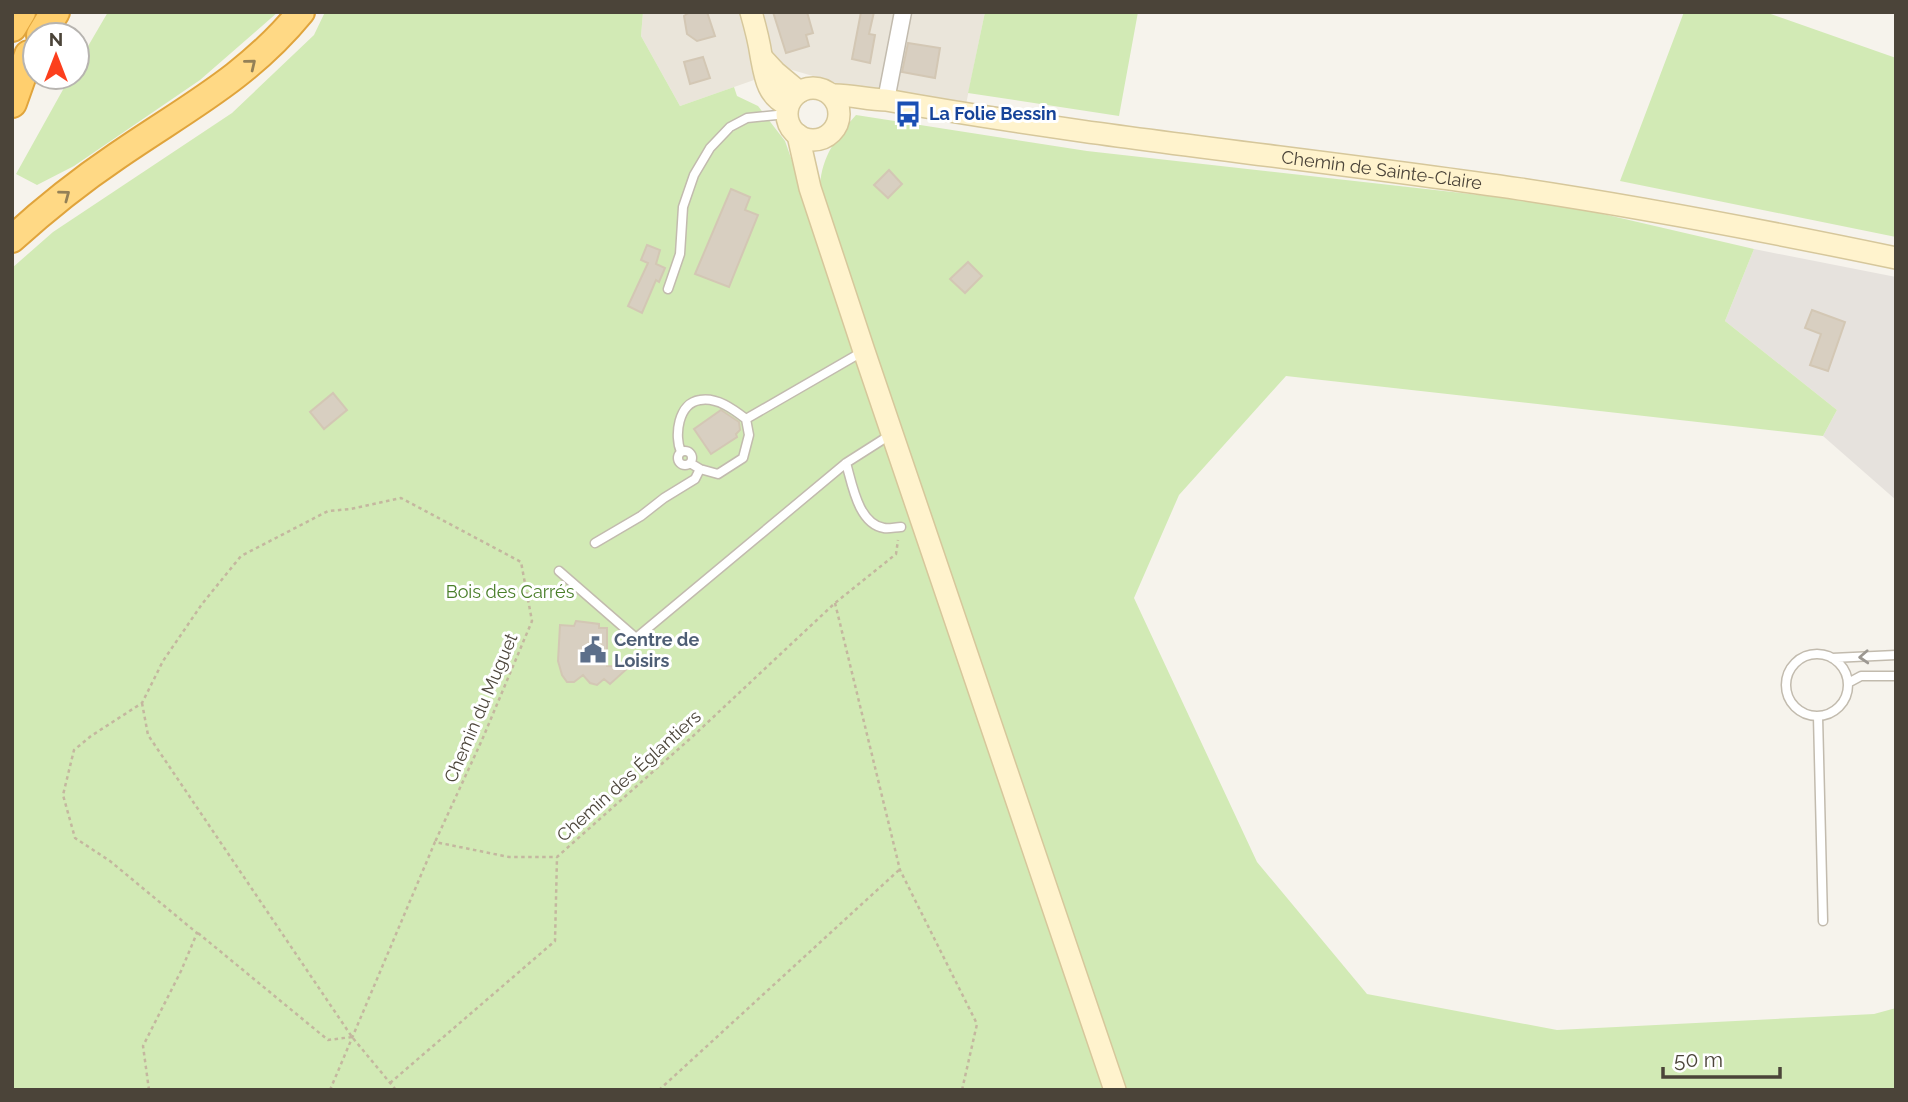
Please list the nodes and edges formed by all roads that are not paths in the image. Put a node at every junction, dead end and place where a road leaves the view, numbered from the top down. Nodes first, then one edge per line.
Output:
1 (21, 12) edge
2 (301, 12) edge
3 (751, 12) edge
4 (903, 12) edge
5 (12, 27) edge
6 (21, 69) edge
7 (21, 80) edge
8 (12, 84) edge
9 (832, 95) junction
10 (875, 100) junction
11 (12, 103) edge
12 (791, 104) junction
13 (833, 130) junction
14 (797, 135) junction
15 (810, 188) junction
16 (12, 239) edge
17 (1896, 258) edge
18 (668, 289) dead end
19 (864, 351) junction
20 (746, 419) junction
21 (893, 433) junction
22 (846, 463) junction
23 (700, 469) junction
24 (901, 527) road end
25 (596, 543) dead end
26 (559, 571) dead end
27 (1896, 655) edge
28 (1832, 658) junction
29 (1896, 676) edge
30 (1848, 683) junction
31 (1818, 716) junction
32 (1823, 921) dead end
33 (1115, 1090) edge

1 - 5 highway
16 -> 2 highway
3 - 12 main road
4 - 10 street
6 - 8 highway
7 - 11 highway
9 - 10 main road, Chemin de Sainte-Claire
9 - 12 main road
9 - 13 main road
10 - 13 main road
10 - 17 main road, Chemin de Sainte-Claire
12 - 14 main road
12 - 18 lane
13 - 14 main road
13 - 15 main road
14 - 15 main road
15 - 19 main road
19 - 20 lane
19 - 21 main road
20 - 23 lane
20 - 23 lane
21 - 22 lane
21 - 33 main road
22 - 24 lane
22 - 26 lane
23 - 25 lane
27 -> 28 lane
28 - 30 lane
28 - 31 lane
29 - 30 lane
30 - 31 lane
31 - 32 lane

